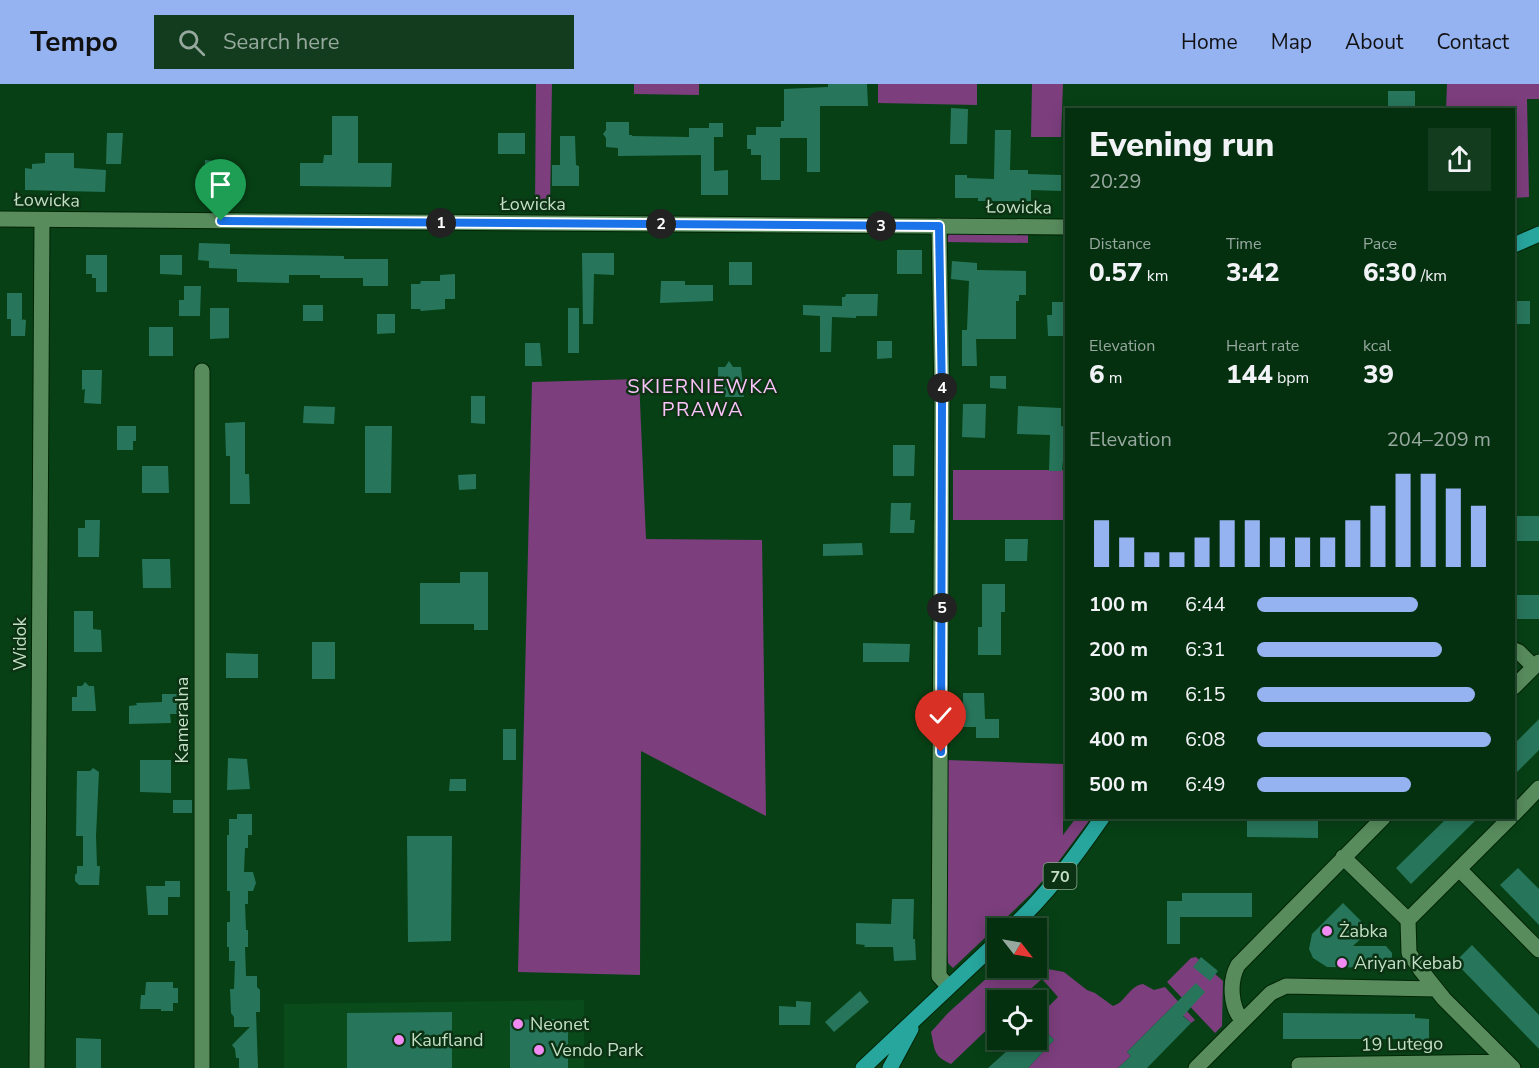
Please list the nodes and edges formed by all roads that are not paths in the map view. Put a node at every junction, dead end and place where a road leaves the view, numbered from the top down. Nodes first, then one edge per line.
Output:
1 (0, 219) edge
2 (42, 220) junction
3 (939, 226) junction
4 (1065, 228) edge
5 (1539, 234) edge
6 (1515, 245) edge
7 (202, 371) dead end
8 (1515, 650) edge
9 (1536, 665) edge
10 (1515, 686) edge
11 (1539, 788) edge
12 (1515, 813) edge
13 (1101, 819) edge
14 (1382, 819) edge
15 (1509, 819) edge
16 (1343, 857) junction
17 (1459, 869) junction
18 (1022, 918) edge
19 (1408, 920) junction
20 (1539, 950) edge
21 (987, 951) edge
22 (948, 986) junction
23 (1436, 989) junction
24 (917, 1019) junction
25 (1243, 1021) junction
26 (1299, 1065) dead end
27 (1510, 1065) edge
28 (37, 1068) edge
29 (202, 1068) edge
30 (863, 1068) edge
31 (890, 1068) edge
32 (1196, 1068) edge

1 - 2 street, Łowicka
2 - 3 street, Łowicka
2 - 28 street, Widok
3 - 4 street, Łowicka
3 - 22 street
5 - 6 main road
7 - 29 street, Kameralna
8 - 9 street
9 - 10 street
11 - 12 street
13 - 18 main road, 70
14 - 16 street
15 - 17 street
16 - 19 street
16 - 25 street
17 - 19 street
17 - 20 street
19 - 23 street, 19 Lutego
21 - 22 main road
22 - 24 main road
23 - 25 street
23 - 27 street, 19 Lutego
24 - 30 main road
24 - 31 main road
25 - 32 street
26 - 27 street, 19 Lutego

